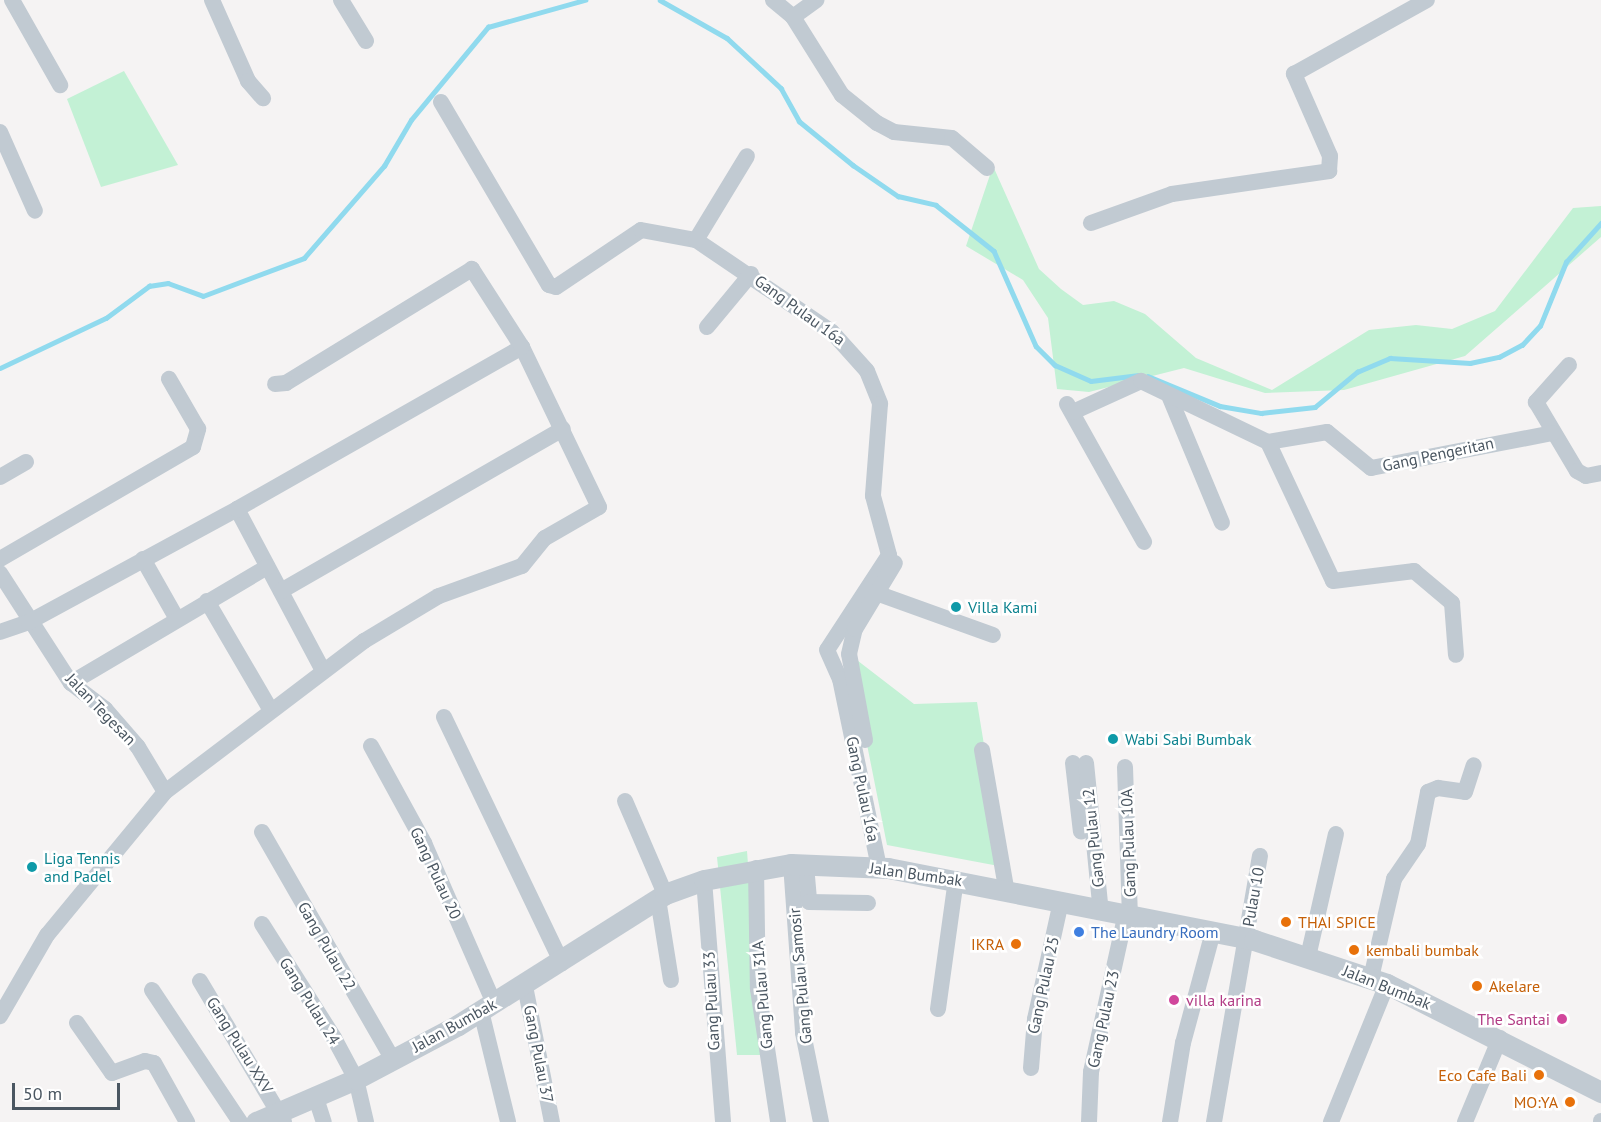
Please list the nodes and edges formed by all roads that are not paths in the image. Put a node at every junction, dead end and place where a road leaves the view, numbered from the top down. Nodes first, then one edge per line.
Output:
1 (12, 0) edge
2 (212, 0) edge
3 (341, 0) edge
4 (773, 0) edge
5 (816, 0) edge
6 (1427, 0) edge
7 (793, 17) junction
8 (366, 41) dead end
9 (60, 85) dead end
10 (263, 98) dead end
11 (441, 102) dead end
12 (0, 132) edge
13 (747, 156) dead end
14 (987, 168) dead end
15 (35, 211) dead end
16 (1091, 223) dead end
17 (696, 240) junction
18 (751, 274) junction
19 (707, 327) dead end
20 (522, 347) junction
21 (1569, 365) dead end
22 (169, 379) dead end
23 (275, 384) dead end
24 (1170, 398) junction
25 (563, 429) junction
26 (1553, 433) junction
27 (1268, 442) junction
28 (26, 462) dead end
29 (1601, 473) edge
30 (0, 477) edge
31 (237, 509) junction
32 (1222, 523) dead end
33 (1144, 542) dead end
34 (0, 559) edge
35 (143, 559) junction
36 (895, 563) dead end
37 (267, 567) junction
38 (0, 573) edge
39 (280, 591) junction
40 (879, 594) junction
41 (207, 601) junction
42 (177, 619) junction
43 (29, 622) junction
44 (0, 632) edge
45 (993, 635) dead end
46 (1456, 655) dead end
47 (323, 671) junction
48 (71, 682) junction
49 (270, 709) junction
50 (444, 717) dead end
51 (371, 746) dead end
52 (982, 750) dead end
53 (1079, 763) dead end
54 (1474, 765) dead end
55 (1125, 768) dead end
56 (165, 792) junction
57 (625, 801) dead end
58 (262, 832) dead end
59 (1336, 834) dead end
60 (1260, 856) dead end
61 (799, 865) junction
62 (756, 868) junction
63 (884, 868) junction
64 (956, 879) junction
65 (704, 880) junction
66 (1006, 888) junction
67 (662, 896) junction
68 (1061, 902) junction
69 (868, 903) dead end
70 (1096, 911) junction
71 (1128, 918) junction
72 (262, 924) dead end
73 (1213, 932) junction
74 (1246, 938) junction
75 (1308, 957) junction
76 (562, 963) junction
77 (671, 980) dead end
78 (200, 981) dead end
79 (1379, 981) junction
80 (525, 986) junction
81 (152, 990) dead end
82 (487, 1007) junction
83 (938, 1009) dead end
84 (0, 1016) edge
85 (77, 1023) dead end
86 (1500, 1038) junction
87 (393, 1060) junction
88 (1031, 1068) dead end
89 (356, 1079) junction
90 (1601, 1092) edge
91 (315, 1095) junction
92 (282, 1116) edge
93 (187, 1122) edge
94 (240, 1122) edge
95 (256, 1122) edge
96 (324, 1122) edge
97 (366, 1122) edge
98 (508, 1122) edge
99 (552, 1122) edge
100 (723, 1122) edge
101 (777, 1122) edge
102 (821, 1122) edge
103 (1089, 1122) edge
104 (1170, 1122) edge
105 (1214, 1122) edge
106 (1331, 1122) edge
107 (1465, 1122) edge

1 - 9 street
2 - 10 street
3 - 8 street
4 - 7 street
5 - 7 street
6 - 16 street
7 - 14 street
11 - 17 street
12 - 15 street
13 - 17 street
17 - 18 street, Gang Pulau 16a
18 - 19 street
18 - 63 street, Gang Pulau 16a
20 - 23 street
20 - 25 street
20 - 31 street
21 - 26 street
22 - 34 street
24 - 27 street
24 - 32 street
24 - 33 street
25 - 39 street
25 - 47 street
26 - 27 street, Gang Pengeritan
26 - 29 street
27 - 46 street
28 - 30 street
31 - 35 street
31 - 37 street
35 - 42 street
35 - 43 street
36 - 40 street
37 - 39 street
37 - 41 street
38 - 43 street, Jalan Tegesan
39 - 47 street
40 - 45 street
40 - 63 street
41 - 42 street
41 - 49 street
42 - 48 street
43 - 44 street
43 - 48 street, Jalan Tegesan
47 - 49 street
48 - 56 street, Jalan Tegesan
49 - 56 street
50 - 76 street
51 - 82 street, Gang Pulau 20
52 - 66 street
53 - 70 street, Gang Pulau 12
54 - 79 street
55 - 71 street, Gang Pulau 10A
56 - 84 street
57 - 67 street
58 - 87 street, Gang Pulau 22
59 - 75 street
60 - 74 street, Pulau 10
61 - 62 street, Jalan Bumbak
61 - 63 street, Jalan Bumbak
61 - 69 street
61 - 102 street, Gang Pulau Samosir
62 - 65 street, Jalan Bumbak
62 - 101 street, Gang Pulau 31A
63 - 64 street, Jalan Bumbak
64 - 66 street, Jalan Bumbak
64 - 83 street
65 - 67 street, Jalan Bumbak
65 - 100 street, Gang Pulau 33
66 - 68 street, Jalan Bumbak
67 - 76 street, Jalan Bumbak
67 - 77 street
68 - 70 street, Jalan Bumbak
68 - 88 street, Gang Pulau 25
70 - 71 street, Jalan Bumbak
71 - 73 street, Jalan Bumbak
71 - 103 street, Gang Pulau 23
72 - 89 street, Gang Pulau 24
73 - 74 street, Jalan Bumbak
73 - 104 street
74 - 75 street, Jalan Bumbak
74 - 105 street, Pulau 10
75 - 79 street, Jalan Bumbak
76 - 80 street, Jalan Bumbak
78 - 92 street, Gang Pulau XXV
79 - 86 street, Jalan Bumbak
79 - 106 street
80 - 82 street, Jalan Bumbak
80 - 99 street, Gang Pulau 37
81 - 94 street
82 - 87 street, Jalan Bumbak
82 - 98 street, Gang Pulau 20
85 - 93 street
86 - 90 street, Jalan Bumbak
86 - 107 street
87 - 89 street, Jalan Bumbak
89 - 91 street, Jalan Bumbak
89 - 97 street, Gang Pulau 24
91 - 92 street, Jalan Bumbak
91 - 96 street
92 - 95 street, Jalan Bumbak

